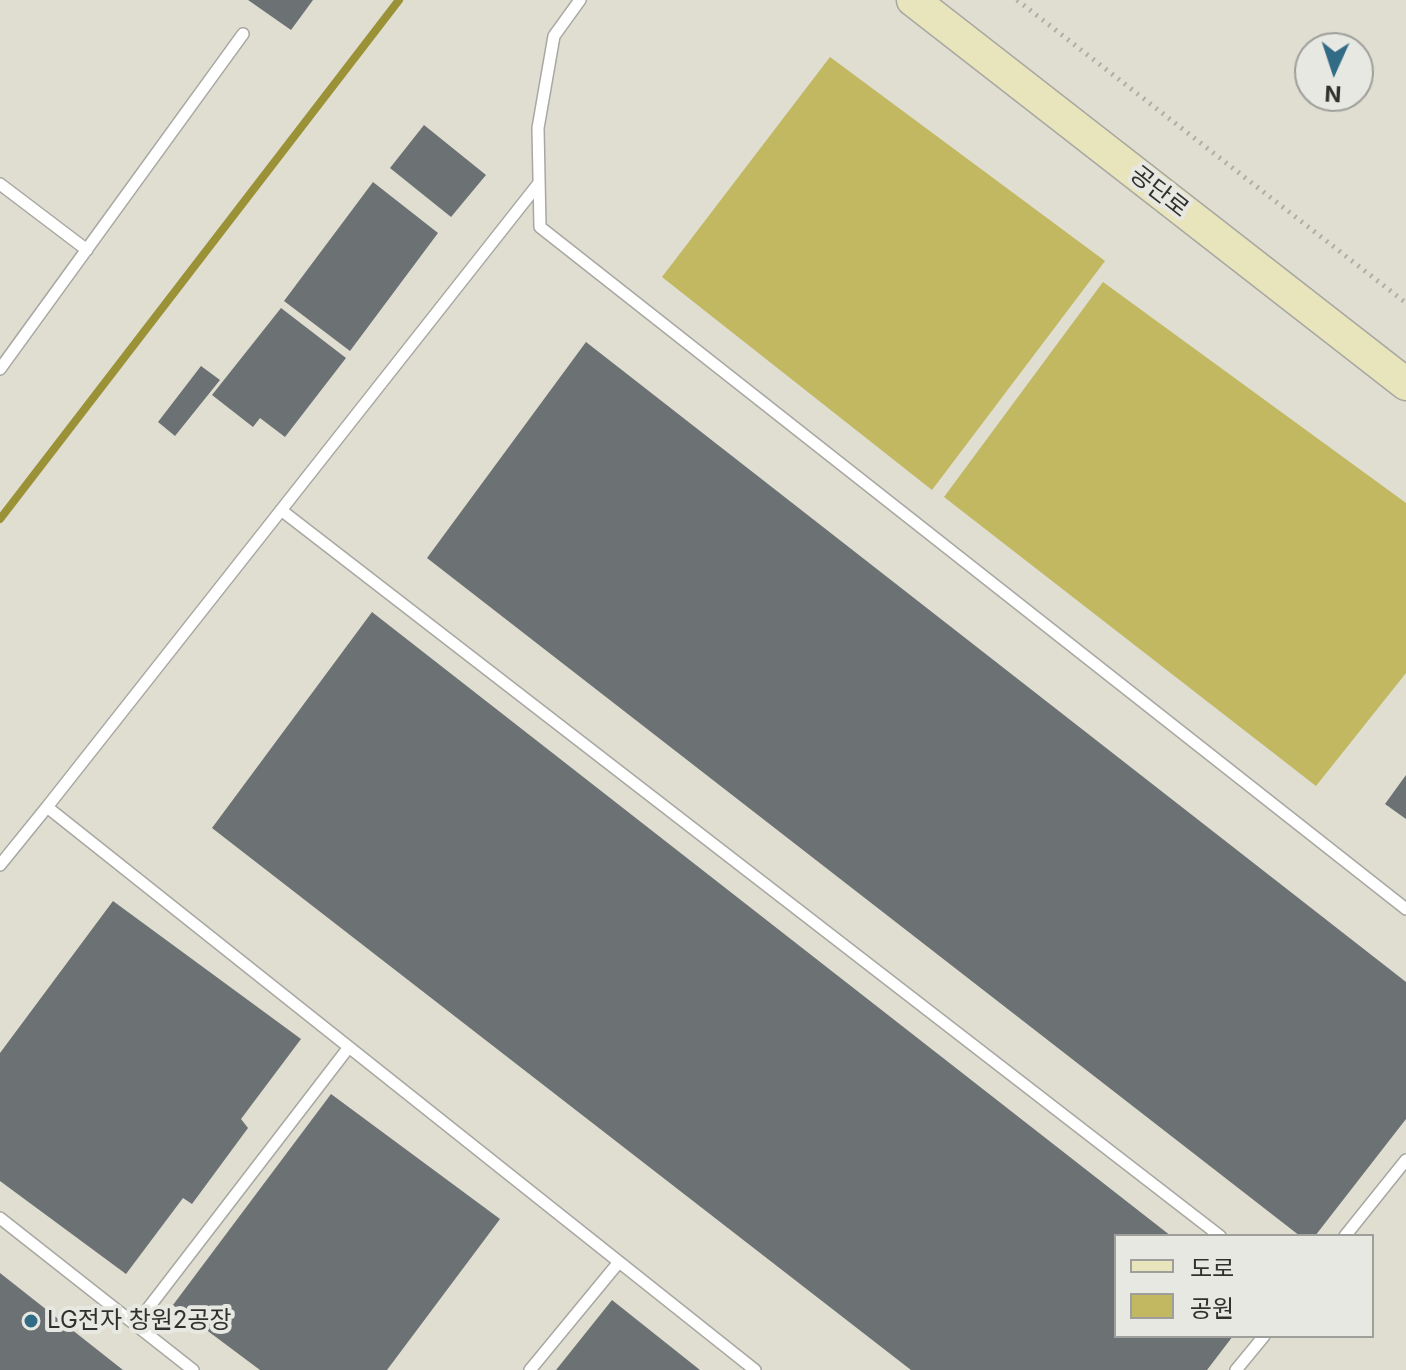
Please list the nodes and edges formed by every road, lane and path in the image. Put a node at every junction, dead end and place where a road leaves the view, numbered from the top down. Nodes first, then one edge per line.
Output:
1 (580, 0) edge
2 (913, 0) edge
3 (1017, 0) edge
4 (243, 34) dead end
5 (539, 183) junction
6 (0, 184) edge
7 (87, 250) junction
8 (1406, 303) edge
9 (0, 369) edge
10 (1406, 384) edge
11 (281, 510) junction
12 (47, 807) junction
13 (0, 865) edge
14 (1406, 909) edge
15 (349, 1047) junction
16 (1406, 1160) edge
17 (0, 1218) edge
18 (1217, 1234) edge
19 (1347, 1234) edge
20 (619, 1262) junction
21 (136, 1324) junction
22 (1262, 1338) edge
23 (193, 1370) edge
24 (530, 1370) edge
25 (755, 1370) edge
26 (1236, 1370) edge

1 - 5 lane
2 - 10 main road, 공단로
3 - 8 path
4 - 7 lane
5 - 11 lane
5 - 14 lane
6 - 7 lane
7 - 9 lane
11 - 12 lane
11 - 18 lane
12 - 13 lane
12 - 15 lane
15 - 20 lane
15 - 21 lane
16 - 19 lane
17 - 21 lane
20 - 24 lane
20 - 25 lane
21 - 23 lane
22 - 26 lane

